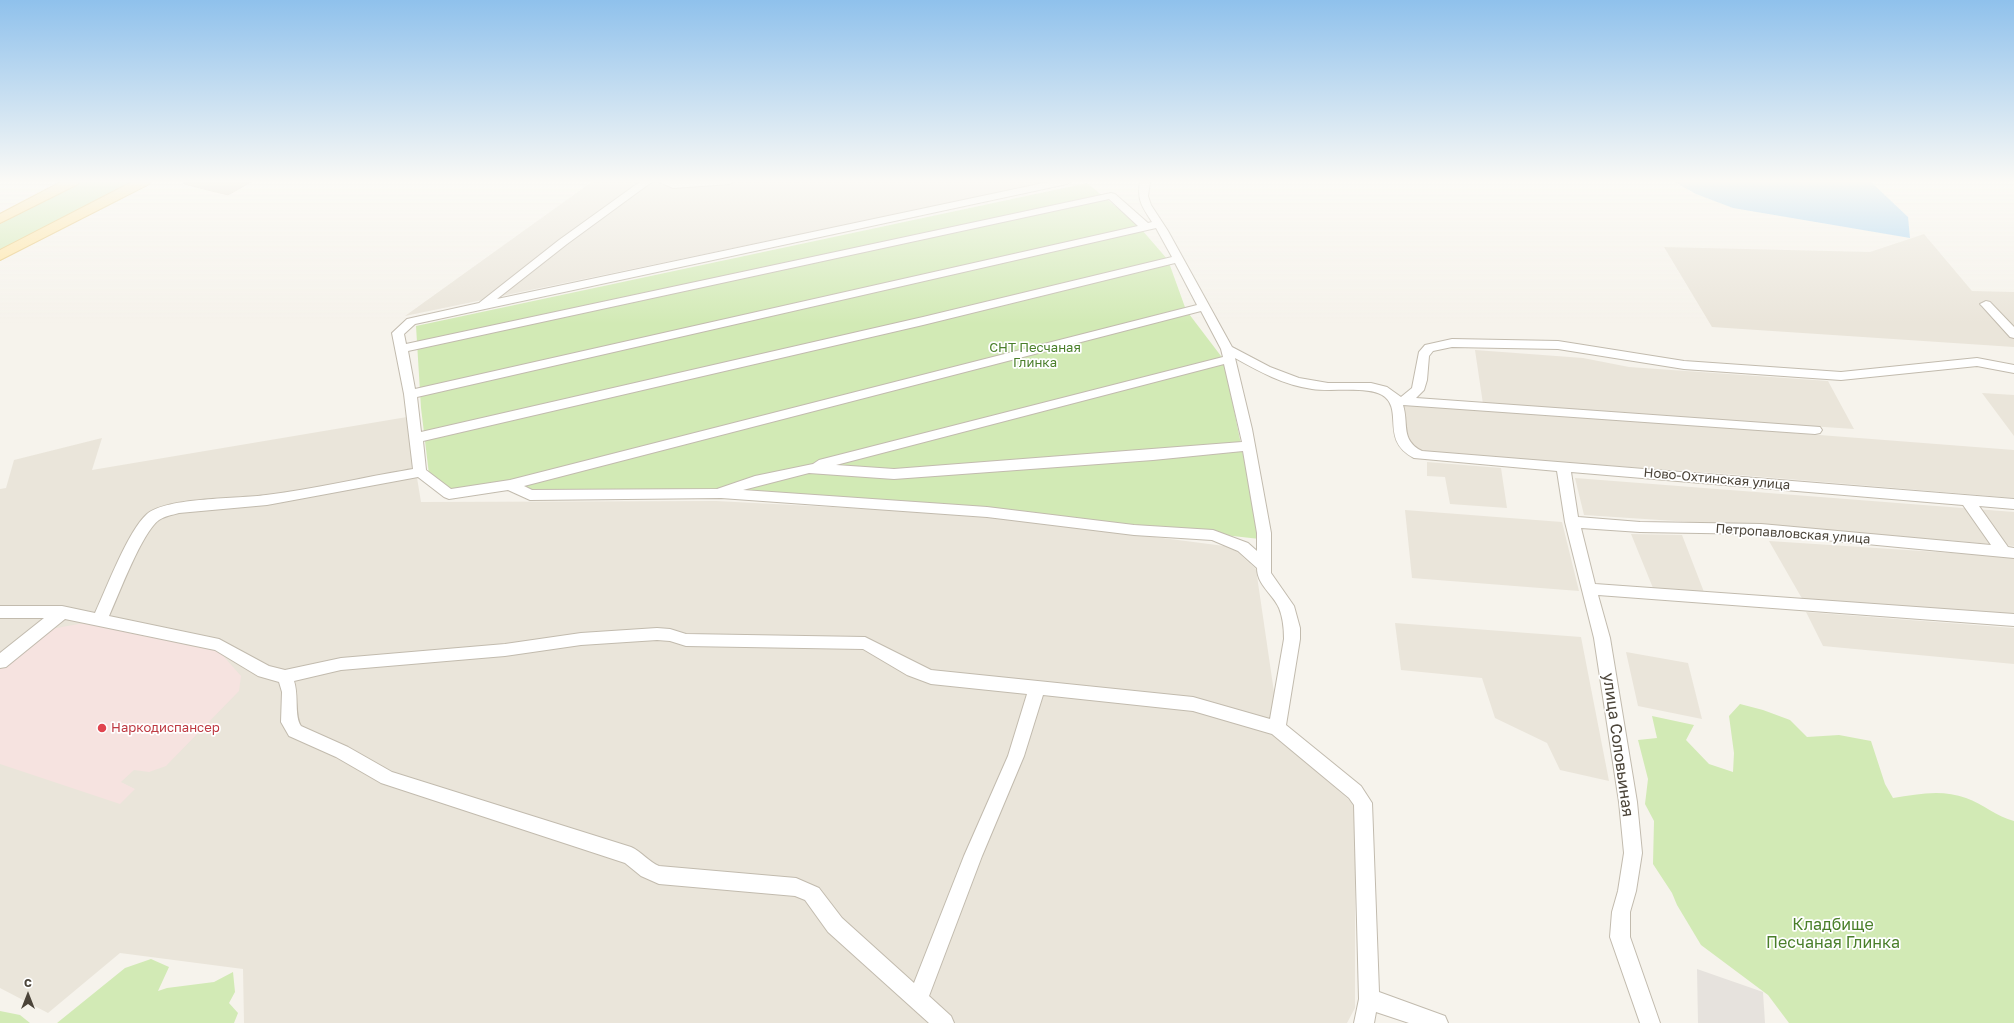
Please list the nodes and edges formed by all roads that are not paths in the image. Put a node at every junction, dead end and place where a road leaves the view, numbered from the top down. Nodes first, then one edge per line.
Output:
1 (51, 229) edge
2 (581, 229) edge
3 (842, 229) edge
4 (960, 229) edge
5 (1138, 229) edge
6 (1162, 229) edge
7 (3, 253) edge
8 (1178, 259) junction
9 (1986, 304) dead end
10 (483, 305) junction
11 (1203, 306) junction
12 (2014, 334) edge
13 (401, 350) junction
14 (1228, 354) junction
15 (2014, 369) edge
16 (410, 394) junction
17 (1401, 401) junction
18 (1816, 430) dead end
19 (415, 438) junction
20 (1248, 446) junction
21 (1563, 466) junction
22 (809, 468) junction
23 (420, 472) junction
24 (510, 485) junction
25 (718, 494) junction
26 (1967, 500) junction
27 (2014, 504) edge
28 (1572, 522) junction
29 (2008, 552) edge
30 (1263, 565) junction
31 (1590, 589) junction
32 (0, 612) edge
33 (62, 612) junction
34 (100, 619) junction
35 (2014, 620) edge
36 (0, 662) edge
37 (285, 677) junction
38 (1037, 688) junction
39 (1278, 728) junction
40 (918, 999) junction
41 (1369, 999) junction
42 (944, 1023) edge
43 (1364, 1023) edge
44 (1438, 1023) edge
45 (1650, 1023) edge

1 - 7 main road
2 - 10 street
3 - 10 street
4 - 13 street
5 - 16 street
6 - 8 street
8 - 11 street
8 - 19 street
9 - 12 street
10 - 13 street
11 - 14 street
11 - 24 street
13 - 16 street
14 - 17 street
14 - 20 street
14 - 22 street
15 - 17 street
16 - 19 street
17 - 18 street
17 - 21 street, Ново-Охтинская улица
19 - 23 street
20 - 22 street
20 - 30 street
21 - 26 street, Ново-Охтинская улица
21 - 28 street, улица Соловьиная
22 - 25 street
23 - 24 street
23 - 34 street
24 - 25 street
25 - 30 street
26 - 27 street, Ново-Охтинская улица
26 - 29 street
28 - 29 street, Петропавловская улица
28 - 31 street, улица Соловьиная
30 - 39 street
31 - 35 street
31 - 45 street, улица Соловьиная
32 - 33 street
33 - 34 street
33 - 36 street
34 - 37 street
37 - 38 street
37 - 40 street
38 - 39 street
38 - 40 street
39 - 41 street
40 - 42 street
41 - 43 street
41 - 44 street

